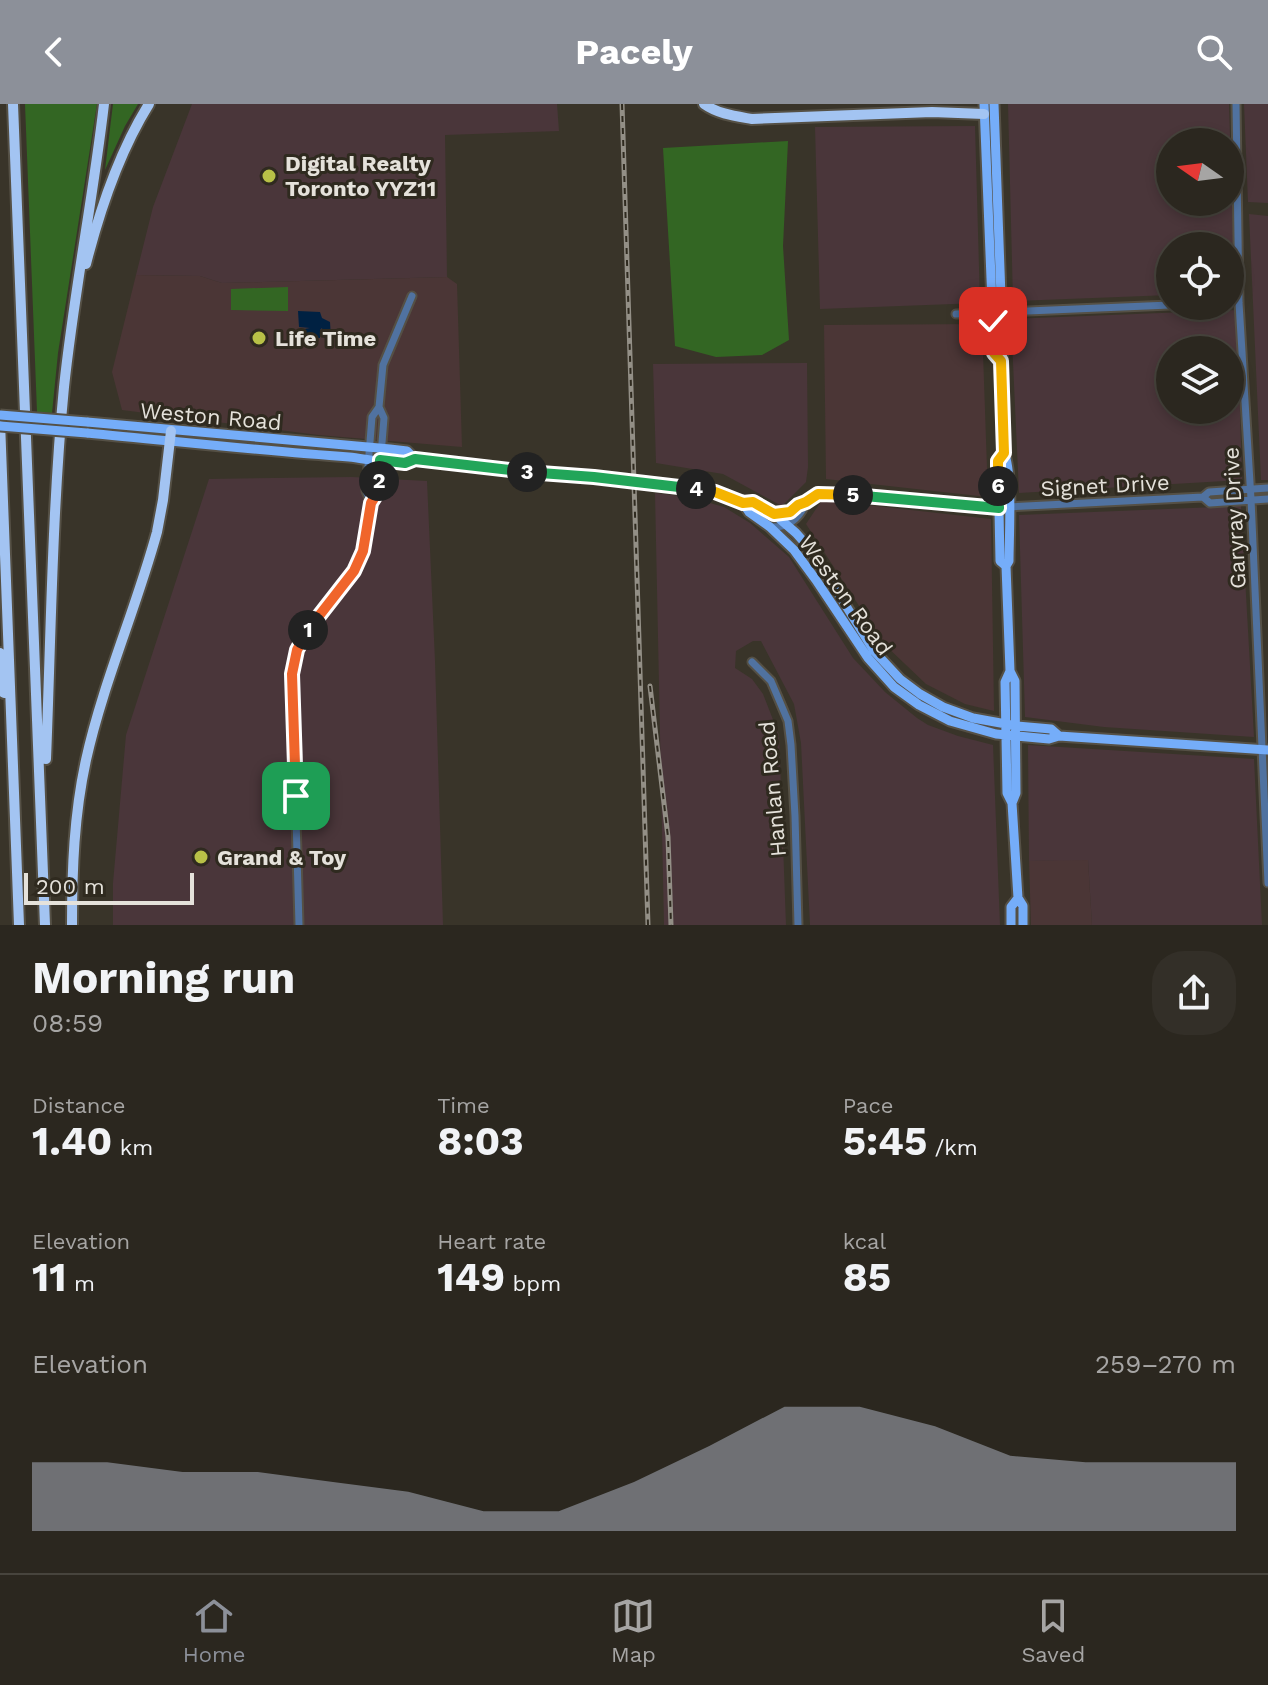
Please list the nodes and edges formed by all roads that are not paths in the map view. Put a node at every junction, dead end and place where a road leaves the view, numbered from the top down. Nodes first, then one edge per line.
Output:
1 (13, 104) edge
2 (104, 104) edge
3 (149, 104) edge
4 (704, 104) edge
5 (965, 104) edge
6 (1236, 104) edge
7 (989, 109) edge
8 (932, 112) junction
9 (1235, 232) edge
10 (412, 296) dead end
11 (1156, 306) edge
12 (997, 312) junction
13 (956, 314) dead end
14 (1236, 320) edge
15 (72, 324) junction
16 (379, 407) junction
17 (0, 415) edge
18 (0, 424) edge
19 (87, 427) junction
20 (170, 436) junction
21 (369, 447) junction
22 (381, 448) junction
23 (368, 459) junction
24 (415, 459) junction
25 (380, 460) junction
26 (1268, 488) edge
27 (1251, 489) junction
28 (1203, 497) junction
29 (1251, 499) junction
30 (1268, 499) edge
31 (806, 502) junction
32 (371, 503) junction
33 (743, 503) junction
34 (1004, 508) junction
35 (774, 514) junction
36 (788, 526) junction
37 (770, 527) junction
38 (0, 653) edge
39 (752, 662) dead end
40 (1012, 730) junction
41 (1266, 749) edge
42 (13, 794) junction
43 (42, 850) junction
44 (1268, 883) edge
45 (1018, 898) junction
46 (19, 925) edge
47 (45, 925) edge
48 (72, 925) edge
49 (299, 925) edge
50 (798, 925) edge
51 (1011, 925) edge
52 (1023, 925) edge

1 - 43 highway
2 - 15 highway
3 - 15 highway
4 - 8 highway
5 - 8 highway
6 - 9 street, Garyray Drive
7 - 8 highway
7 - 12 main road
10 - 16 street
11 - 12 street
12 - 13 street
12 - 34 main road
14 - 27 street, Garyray Drive
15 - 43 highway
16 - 21 street
16 - 22 street
17 - 19 main road, Weston Road, bridge
18 - 19 main road, Weston Road, bridge
18 - 42 highway
19 - 20 main road, Weston Road
20 - 21 main road, Weston Road
20 - 23 main road, Weston Road
20 - 48 highway
21 - 22 main road, Weston Road
21 - 23 street
22 - 24 main road, Weston Road
22 - 25 street
23 - 25 main road, Weston Road
23 - 32 street
24 - 25 main road, Weston Road
24 - 33 main road, Weston Road, bridge
25 - 32 street
26 - 27 street, Signet Drive
27 - 28 street, Signet Drive
27 - 29 street, Garyray Drive
28 - 29 street, Signet Drive
28 - 34 street, Signet Drive
29 - 30 street, Signet Drive
29 - 41 street, Garyray Drive
31 - 34 street, Signet Drive
31 - 35 street, Signet Drive
31 - 36 street
32 - 49 street
33 - 35 main road, Weston Road
33 - 37 main road, Weston Road
34 - 40 main road
35 - 36 main road, Weston Road
36 - 37 street
36 - 40 main road, Weston Road
37 - 40 main road, Weston Road
38 - 42 highway
39 - 50 street, Hanlan Road
40 - 41 main road, Weston Road
40 - 45 main road
41 - 44 street, Garyray Drive
42 - 46 highway
43 - 47 highway
45 - 51 main road
45 - 52 main road

